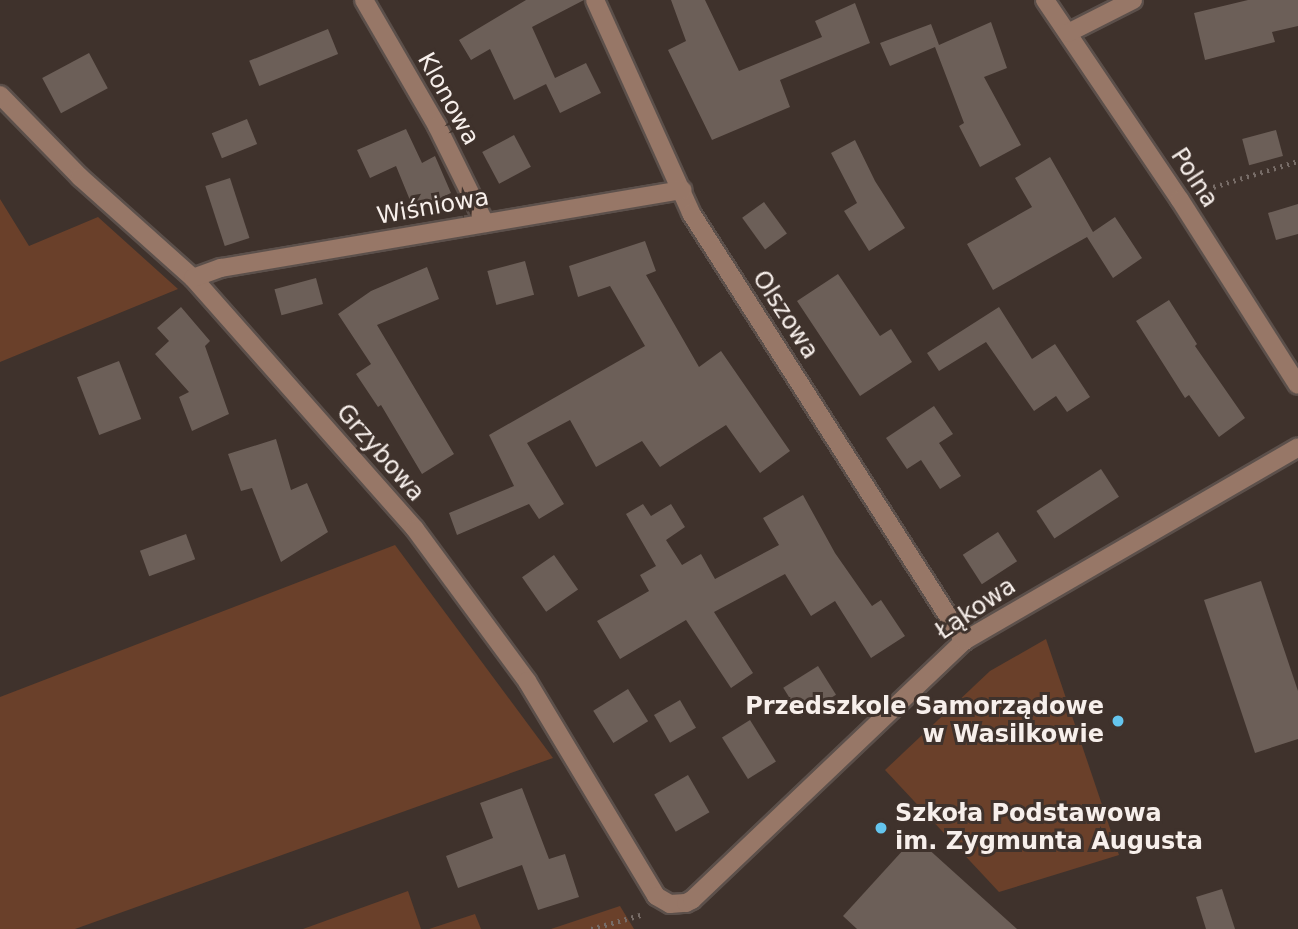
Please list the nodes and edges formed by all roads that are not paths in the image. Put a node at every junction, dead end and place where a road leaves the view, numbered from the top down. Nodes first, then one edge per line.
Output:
1 (364, 0) edge
2 (595, 0) edge
3 (1045, 0) edge
4 (1133, 0) edge
5 (1068, 33) junction
6 (1, 97) edge
7 (682, 190) junction
8 (485, 223) junction
9 (193, 278) junction
10 (1298, 385) edge
11 (1298, 447) edge
12 (964, 641) junction
13 (656, 896) joint

1 - 8 street, Klonowa
2 - 7 street, Olszowa
3 - 5 street, Polna
4 - 5 street
5 - 10 street, Polna
6 - 9 street, Grzybowa
7 - 8 street, Wiśniowa
7 - 12 street, Olszowa
8 - 9 street, Wiśniowa
9 - 13 street, Grzybowa
11 - 12 street, Łąkowa
12 - 13 street, Łąkowa

